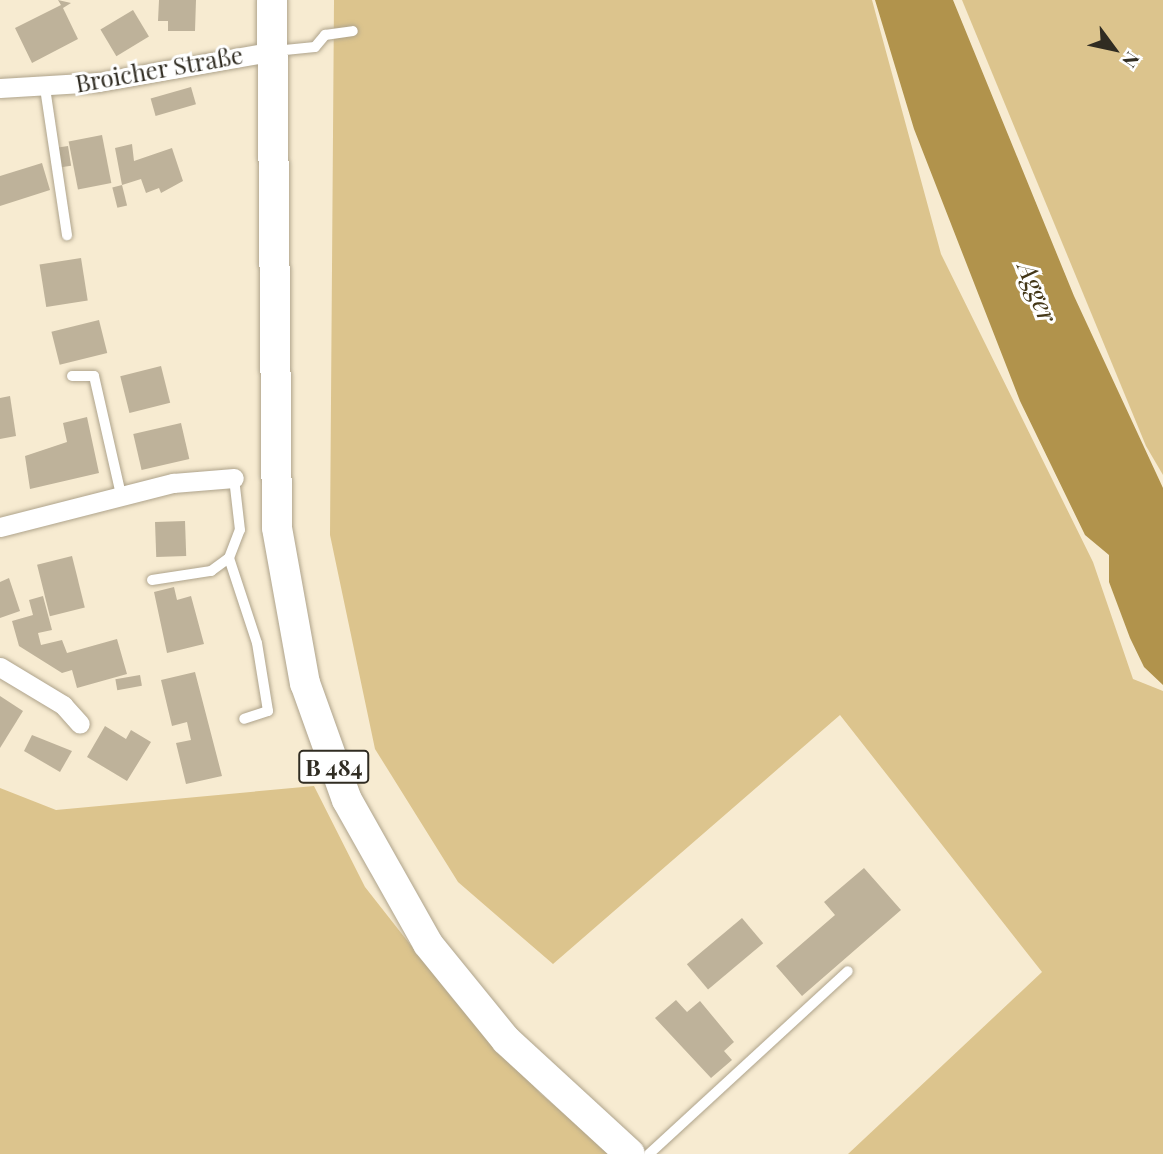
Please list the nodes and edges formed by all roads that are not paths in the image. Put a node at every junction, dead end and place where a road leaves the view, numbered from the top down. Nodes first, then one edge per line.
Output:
1 (272, 0) edge
2 (353, 31) dead end
3 (274, 51) junction
4 (0, 88) edge
5 (45, 88) junction
6 (67, 234) dead end
7 (72, 376) dead end
8 (234, 478) joint
9 (121, 495) junction
10 (2, 521) edge
11 (229, 558) junction
12 (152, 580) dead end
13 (0, 667) edge
14 (244, 719) dead end
15 (80, 724) dead end
16 (848, 971) dead end
17 (630, 1154) edge
18 (649, 1154) edge

1 - 3 main road, B 484
2 - 3 lane
3 - 5 street, Broicher Straße
3 - 17 main road, B 484
4 - 5 street, Broicher Straße
5 - 6 lane, Broicher Straße
7 - 9 lane
8 - 9 street
8 - 11 lane
9 - 10 street
11 - 12 lane
11 - 14 lane
13 - 15 street
16 - 18 lane

